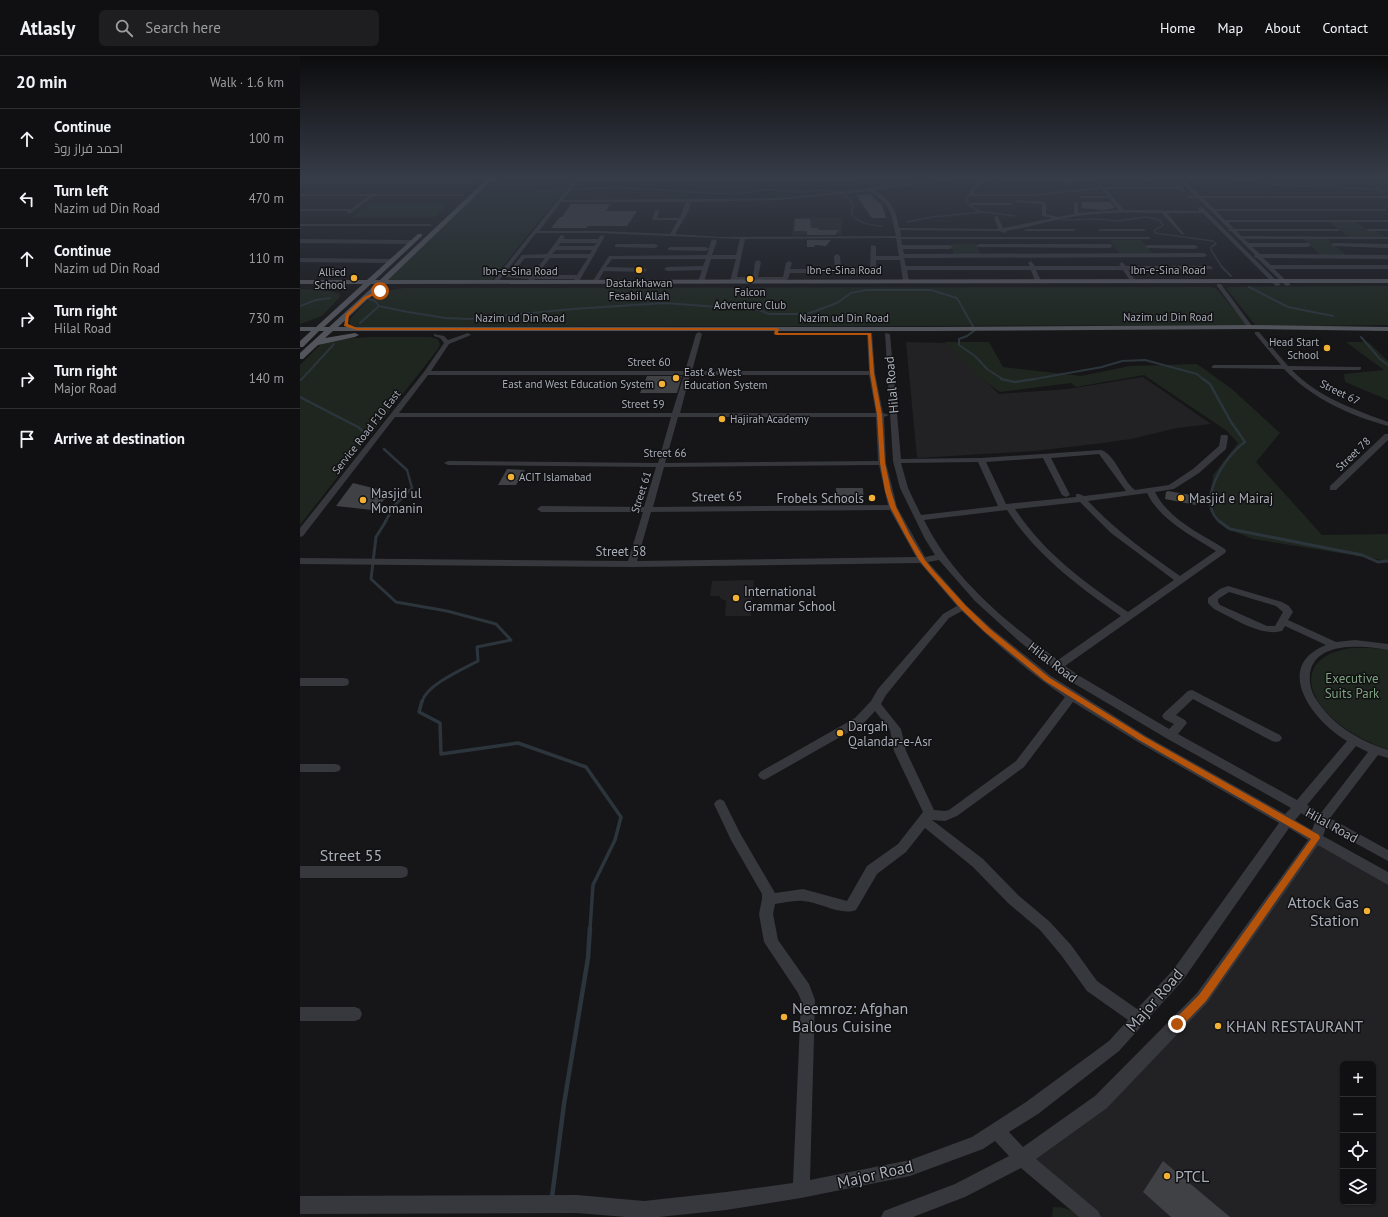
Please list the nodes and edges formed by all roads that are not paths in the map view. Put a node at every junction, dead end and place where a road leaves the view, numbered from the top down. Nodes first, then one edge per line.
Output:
1 (422, 232) edge
2 (431, 232) edge
3 (536, 232) edge
4 (649, 232) edge
5 (659, 232) edge
6 (673, 232) edge
7 (897, 232) edge
8 (1006, 232) edge
9 (1075, 232) edge
10 (1101, 232) edge
11 (1224, 232) edge
12 (1234, 232) edge
13 (563, 236) dead end
14 (671, 236) junction
15 (678, 236) junction
16 (1240, 237) junction
17 (743, 238) junction
18 (898, 238) junction
19 (1018, 238) junction
20 (1079, 238) junction
21 (1105, 238) junction
22 (1142, 238) junction
23 (1149, 238) dead end
24 (1388, 238) edge
25 (300, 241) edge
26 (559, 241) junction
27 (714, 241) dead end
28 (412, 242) junction
29 (1248, 245) junction
30 (1308, 245) dead end
31 (1334, 245) dead end
32 (617, 246) dead end
33 (655, 246) junction
34 (873, 246) dead end
35 (979, 246) dead end
36 (1110, 246) junction
37 (1148, 246) junction
38 (1388, 246) edge
39 (900, 247) junction
40 (950, 247) dead end
41 (1024, 247) junction
42 (1195, 247) dead end
43 (554, 248) junction
44 (596, 248) junction
45 (670, 249) junction
46 (706, 249) dead end
47 (1028, 255) junction
48 (1116, 255) junction
49 (1155, 255) junction
50 (1204, 255) dead end
51 (549, 256) junction
52 (591, 256) junction
53 (837, 256) dead end
54 (1248, 256) junction
55 (1259, 256) junction
56 (665, 257) junction
57 (709, 257) junction
58 (902, 257) junction
59 (1388, 257) edge
60 (738, 258) junction
61 (873, 258) junction
62 (649, 259) junction
63 (300, 260) edge
64 (391, 261) junction
65 (544, 262) junction
66 (587, 262) junction
67 (758, 262) dead end
68 (789, 263) dead end
69 (816, 264) dead end
70 (705, 268) junction
71 (904, 268) junction
72 (1033, 268) junction
73 (1125, 268) junction
74 (1210, 268) dead end
75 (1270, 268) junction
76 (1388, 268) edge
77 (602, 269) junction
78 (667, 269) dead end
79 (538, 270) junction
80 (582, 270) junction
81 (644, 270) junction
82 (787, 271) junction
83 (816, 271) junction
84 (827, 271) junction
85 (838, 271) junction
86 (376, 274) junction
87 (388, 276) junction
88 (755, 279) junction
89 (532, 280) junction
90 (577, 280) junction
91 (734, 280) junction
92 (828, 281) junction
93 (1038, 281) junction
94 (1133, 281) junction
95 (1388, 281) edge
96 (300, 282) edge
97 (409, 282) junction
98 (495, 282) junction
99 (595, 282) junction
100 (637, 282) junction
101 (701, 282) junction
102 (904, 283) junction
103 (1183, 283) junction
104 (1276, 283) junction
105 (1286, 283) junction
106 (365, 284) junction
107 (440, 284) junction
108 (503, 284) junction
109 (1388, 285) edge
110 (300, 286) edge
111 (318, 286) junction
112 (403, 286) junction
113 (1219, 286) junction
114 (342, 287) junction
115 (382, 287) junction
116 (348, 300) junction
117 (335, 312) junction
118 (347, 314) junction
119 (300, 325) edge
120 (1250, 327) junction
121 (300, 329) edge
122 (317, 329) junction
123 (331, 329) junction
124 (1388, 329) edge
125 (1222, 330) junction
126 (525, 331) junction
127 (777, 331) junction
128 (1365, 331) junction
129 (356, 332) junction
130 (933, 332) junction
131 (1257, 333) junction
132 (468, 334) junction
133 (699, 334) junction
134 (870, 334) junction
135 (887, 334) junction
136 (1388, 334) edge
137 (300, 335) edge
138 (311, 335) junction
139 (324, 335) junction
140 (436, 335) junction
141 (446, 342) junction
142 (300, 345) edge
143 (310, 348) junction
144 (300, 357) edge
145 (1214, 367) dead end
146 (1287, 367) junction
147 (1360, 368) dead end
148 (687, 372) junction
149 (426, 373) junction
150 (872, 373) junction
151 (393, 415) junction
152 (674, 415) junction
153 (880, 415) junction
154 (894, 415) junction
155 (1388, 424) edge
156 (1388, 436) edge
157 (1224, 437) dead end
158 (1046, 456) junction
159 (981, 460) junction
160 (897, 461) junction
161 (448, 463) dead end
162 (882, 463) junction
163 (662, 465) junction
164 (1126, 488) junction
165 (1333, 488) dead end
166 (1150, 491) junction
167 (1133, 494) junction
168 (1066, 495) junction
169 (1079, 496) junction
170 (1005, 505) junction
171 (893, 507) junction
172 (541, 509) dead end
173 (647, 510) junction
174 (916, 515) junction
175 (300, 534) edge
176 (941, 557) junction
177 (922, 560) junction
178 (300, 561) edge
179 (632, 564) junction
180 (1180, 580) junction
181 (963, 607) junction
182 (1129, 616) junction
183 (1283, 621) junction
184 (1336, 646) junction
185 (1388, 647) edge
186 (1057, 666) junction
187 (300, 682) edge
188 (344, 682) dead end
189 (1072, 696) junction
190 (875, 704) junction
191 (1170, 735) junction
192 (1276, 738) dead end
193 (1354, 740) junction
194 (1376, 750) junction
195 (1388, 754) edge
196 (300, 768) edge
197 (335, 768) dead end
198 (764, 775) dead end
199 (720, 804) dead end
200 (1300, 807) junction
201 (926, 818) junction
202 (1322, 820) junction
203 (1287, 822) junction
204 (1316, 838) junction
205 (1388, 856) edge
206 (300, 872) edge
207 (402, 872) dead end
208 (1388, 879) edge
209 (769, 899) junction
210 (300, 1014) edge
211 (355, 1014) dead end
212 (1139, 1019) junction
213 (997, 1131) junction
214 (1022, 1158) junction
215 (801, 1190) junction
216 (300, 1205) edge
217 (643, 1213) edge
218 (890, 1217) edge
219 (1092, 1217) edge

1 - 28 main road
2 - 87 main road
3 - 98 street
4 - 33 street
5 - 14 street
6 - 14 street
7 - 18 street
8 - 19 street
9 - 20 street
10 - 21 street
11 - 54 street
12 - 16 street
13 - 26 street
14 - 15 street
15 - 17 street
15 - 45 street
16 - 24 street
16 - 29 street
17 - 18 street
17 - 60 street
18 - 19 street
18 - 39 street
19 - 20 street
19 - 41 street
20 - 21 street
21 - 22 street
21 - 36 street
22 - 23 street
22 - 37 street
25 - 28 street
26 - 43 street
26 - 44 street
27 - 57 street
28 - 64 main road
29 - 30 street
29 - 55 street
31 - 38 street
32 - 33 street
33 - 62 street
34 - 61 street
35 - 41 street
36 - 41 street
36 - 48 street
37 - 42 street
37 - 49 street
39 - 40 street
39 - 58 street
41 - 47 street
43 - 44 street
43 - 51 street
44 - 52 street
45 - 46 street
45 - 56 street
47 - 48 street
47 - 58 street
47 - 72 street
48 - 49 street
48 - 73 street
49 - 50 street
51 - 52 street
51 - 65 street
51 - 89 street
52 - 66 street
53 - 85 street
54 - 55 street
54 - 104 street
55 - 59 street
55 - 75 street
56 - 57 street
56 - 62 street
57 - 60 street
57 - 70 street
58 - 61 street
58 - 71 street
60 - 91 street
61 - 85 street
62 - 77 street
62 - 81 street
63 - 64 street
64 - 86 main road
65 - 66 street
65 - 79 street
66 - 80 street
67 - 88 street
68 - 82 street
69 - 83 street
70 - 78 street
70 - 101 street
71 - 72 street
71 - 102 street
72 - 73 street
72 - 93 street
73 - 74 street
73 - 94 street
75 - 76 street
75 - 105 street
77 - 81 street
77 - 99 street
79 - 80 street
79 - 89 street
80 - 90 street
81 - 100 street
82 - 83 street
82 - 88 street
83 - 84 street
84 - 85 street
84 - 92 street
86 - 106 main road
86 - 114 main road
87 - 97 main road
87 - 115 main road
88 - 91 street
89 - 90 main road, Ibn-e-Sina Road
89 - 108 main road, Ibn-e-Sina Road
90 - 99 main road, Ibn-e-Sina Road
91 - 92 main road, Ibn-e-Sina Road
91 - 101 main road, Ibn-e-Sina Road
92 - 102 main road, Ibn-e-Sina Road
93 - 94 main road, Ibn-e-Sina Road
93 - 102 main road, Ibn-e-Sina Road
94 - 103 main road, Ibn-e-Sina Road
95 - 105 main road, Ibn-e-Sina Road
96 - 114 main road, Ibn-e-Sina Road
97 - 107 main road, Ibn-e-Sina Road
97 - 115 main road, Ibn-e-Sina Road
98 - 107 main road, Ibn-e-Sina Road
98 - 108 main road, Ibn-e-Sina Road
99 - 100 main road, Ibn-e-Sina Road
100 - 101 main road, Ibn-e-Sina Road
102 - 103 main road, Ibn-e-Sina Road
102 - 108 main road, Ibn-e-Sina Road
103 - 104 main road, Ibn-e-Sina Road
103 - 113 main road, Ibn-e-Sina Road
104 - 105 main road, Ibn-e-Sina Road
104 - 113 main road, Ibn-e-Sina Road
105 - 109 main road, Ibn-e-Sina Road
106 - 111 main road, Ibn-e-Sina Road
106 - 114 main road, Ibn-e-Sina Road
106 - 115 main road, Ibn-e-Sina Road
106 - 116 main road
107 - 108 main road, Ibn-e-Sina Road
107 - 112 main road, Ibn-e-Sina Road
110 - 111 main road, Ibn-e-Sina Road
111 - 114 main road
112 - 115 main road
112 - 115 main road, Ibn-e-Sina Road
113 - 120 street
114 - 116 main road
115 - 118 main road
116 - 117 main road
117 - 119 main road
117 - 122 main road
118 - 123 main road
118 - 129 main road
120 - 125 main road, Nazim ud Din Road
120 - 128 main road, Nazim ud Din Road
121 - 122 main road, Nazim ud Din Road
122 - 123 main road, Nazim ud Din Road
122 - 138 main road
123 - 129 main road, Nazim ud Din Road
123 - 139 main road
124 - 128 main road, Nazim ud Din Road
125 - 130 main road, Nazim ud Din Road
125 - 131 main road, Nazim ud Din Road
126 - 127 main road, Nazim ud Din Road
126 - 129 main road, Nazim ud Din Road
126 - 132 main road, Nazim ud Din Road
126 - 133 main road, Nazim ud Din Road
127 - 130 main road, Nazim ud Din Road
127 - 133 main road, Nazim ud Din Road
127 - 134 main road, Nazim ud Din Road
128 - 131 main road, Nazim ud Din Road
128 - 136 main road, Nazim ud Din Road
129 - 139 main road, Nazim ud Din Road
129 - 140 main road, Nazim ud Din Road
129 - 143 main road
130 - 135 main road, Nazim ud Din Road
131 - 146 street, Street 67
132 - 140 main road, Nazim ud Din Road
132 - 141 street
133 - 148 street, Street 61
134 - 135 main road, Nazim ud Din Road
134 - 150 street, Hilal Road
135 - 154 street, Hilal Road
137 - 138 main road, Nazim ud Din Road
138 - 139 main road, Nazim ud Din Road
138 - 142 main road
139 - 143 main road
140 - 141 street
141 - 149 street, Service Road F10 East
143 - 144 main road
145 - 146 street
146 - 147 street
146 - 155 street, Street 67
148 - 149 street, Street 60
148 - 150 street, Street 60
148 - 152 street, Street 61
149 - 151 street, Service Road F10 East
150 - 153 street, Hilal Road
151 - 152 street, Street 59
151 - 175 street, Service Road F10 East
152 - 153 street, Street 59
152 - 163 street, Street 61
153 - 154 street, Street 59
153 - 162 street, Hilal Road
154 - 160 street, Hilal Road
156 - 165 street, Street 78
157 - 166 street
158 - 159 street
158 - 164 street
158 - 168 street
159 - 160 street
159 - 170 street
160 - 174 street, Hilal Road
161 - 163 street, Street 66
162 - 163 street, Street 66
162 - 171 street, Hilal Road
163 - 173 street, Street 61
164 - 167 street
164 - 169 street
166 - 167 street
166 - 180 street
167 - 169 street
168 - 169 street
168 - 170 street
169 - 170 street
169 - 180 street
170 - 174 street
170 - 182 street
171 - 173 street, Street 65
171 - 177 street, Hilal Road
172 - 173 street, Street 65
173 - 179 street, Street 61
174 - 176 street, Hilal Road
176 - 177 street, Street 58
176 - 186 street, Hilal Road
177 - 179 street, Street 58
177 - 181 street, Hilal Road
178 - 179 street, Street 58
180 - 182 street
181 - 189 street, Hilal Road
181 - 190 street
182 - 186 street
183 - 183 street
183 - 184 street
184 - 185 street
184 - 193 street
186 - 191 street, Hilal Road
187 - 188 street
189 - 201 street
189 - 203 street, Hilal Road
190 - 198 street
190 - 201 street
191 - 192 street
191 - 200 street, Hilal Road
193 - 194 street
193 - 200 street, Major Road
194 - 195 street
194 - 202 street
196 - 197 street
199 - 209 street
200 - 202 street, Hilal Road
200 - 203 street, Major Road
201 - 209 street
201 - 212 street
202 - 204 street
202 - 205 street, Hilal Road
203 - 204 street, Hilal Road
203 - 212 street, Major Road
204 - 208 street, Hilal Road
204 - 214 street
206 - 207 street, Street 55
209 - 215 street
210 - 211 street
212 - 213 street, Major Road
213 - 214 street
213 - 215 street, Major Road
214 - 218 street
214 - 219 street
215 - 217 street, Major Road
216 - 217 street, Major Road

